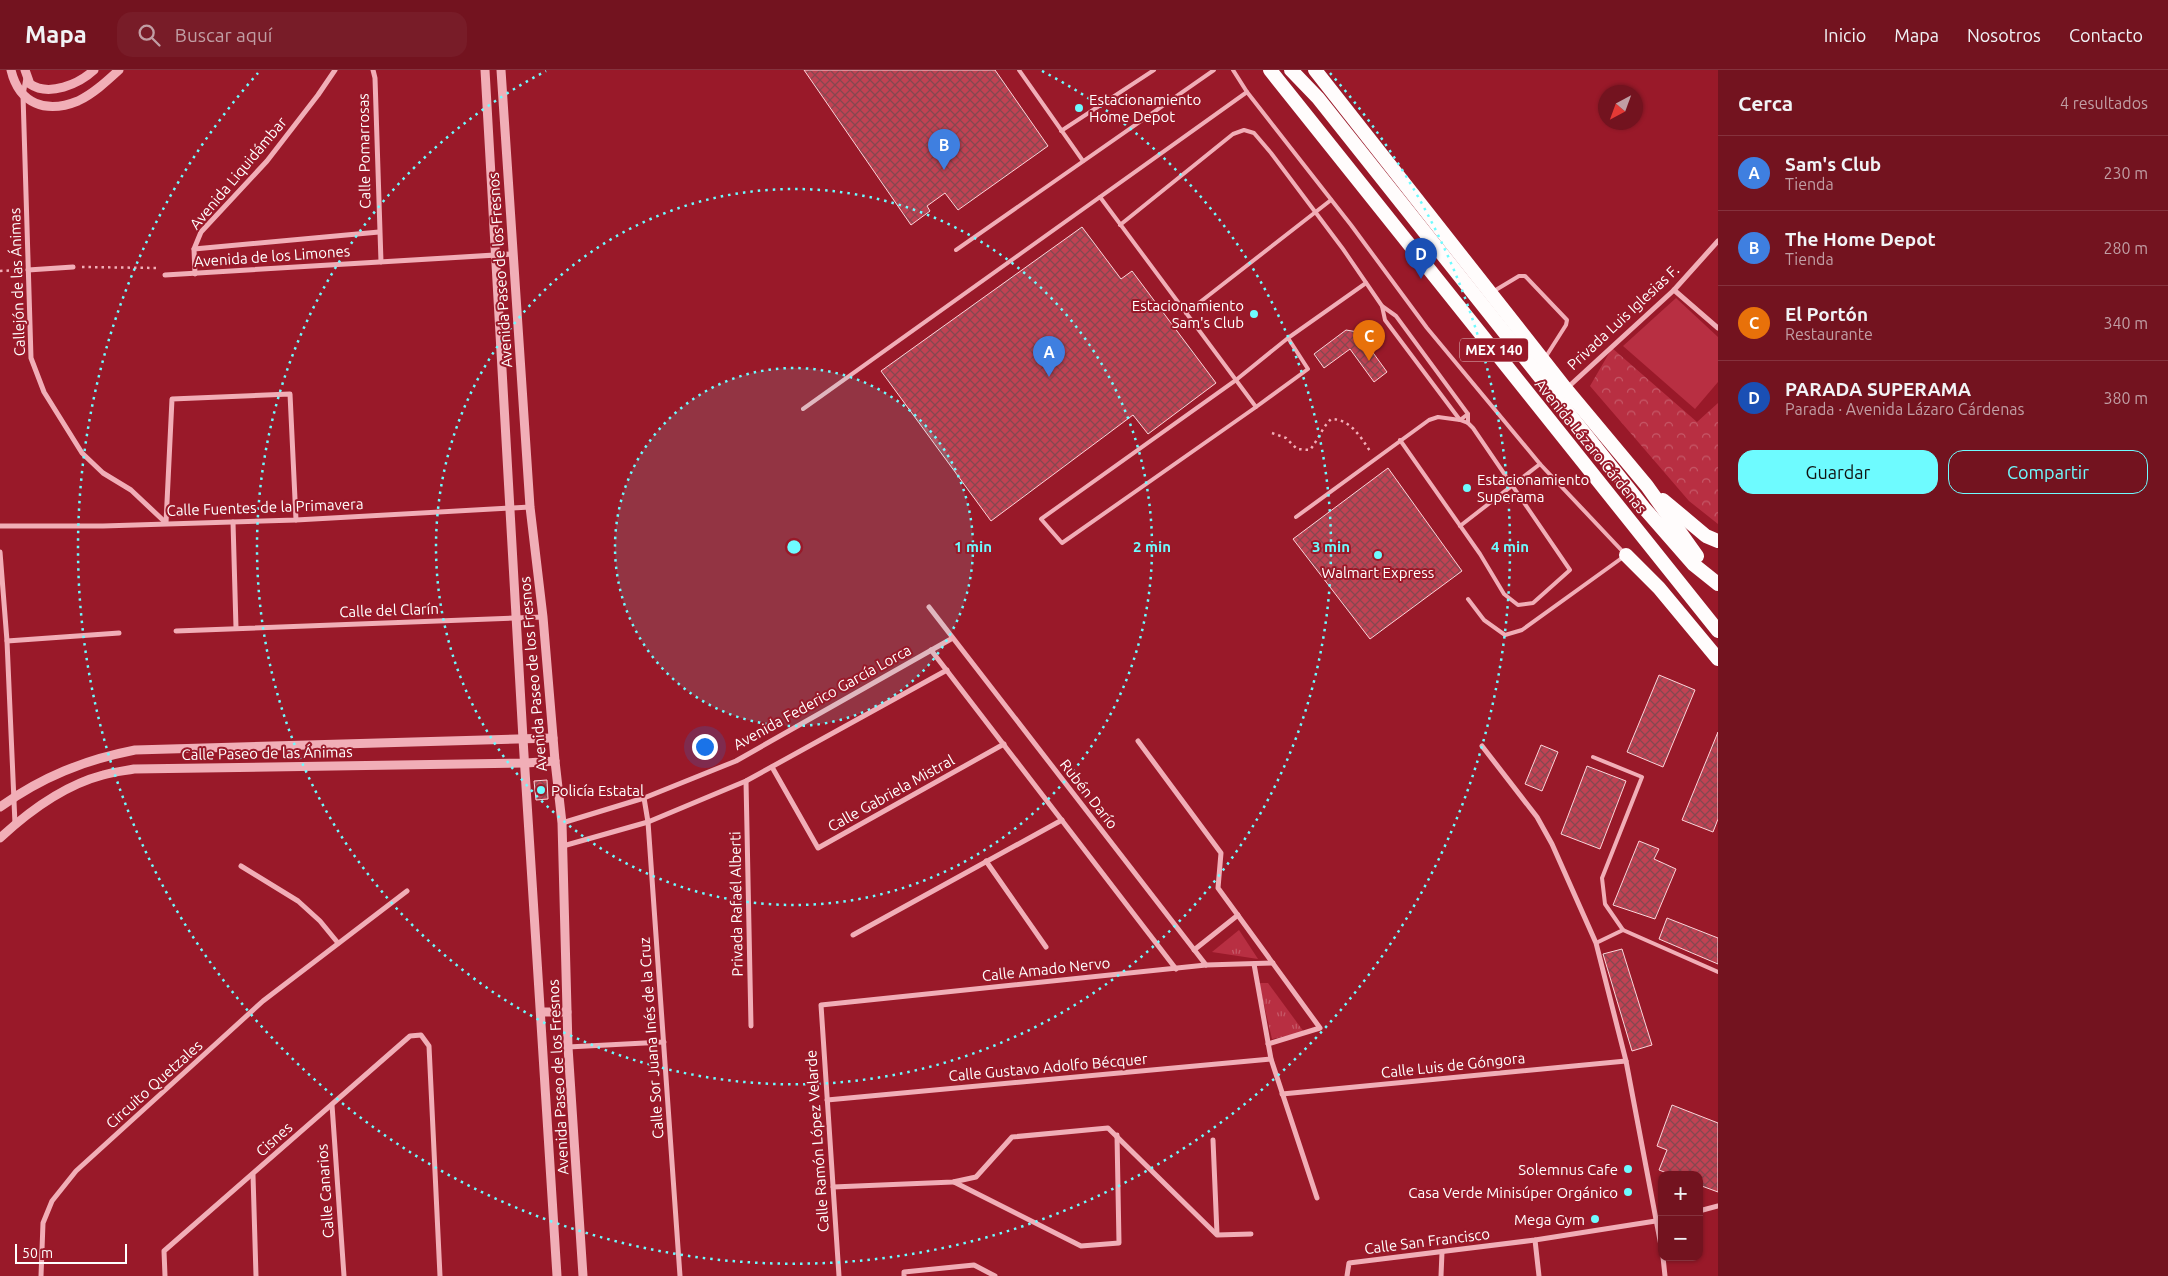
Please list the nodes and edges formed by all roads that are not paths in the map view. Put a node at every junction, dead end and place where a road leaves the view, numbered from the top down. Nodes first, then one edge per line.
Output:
1 (11, 70) edge
2 (94, 70) edge
3 (119, 70) edge
4 (335, 70) edge
5 (373, 70) edge
6 (485, 70) edge
7 (500, 70) edge
8 (1019, 70) edge
9 (1154, 70) edge
10 (1214, 70) edge
11 (1233, 70) edge
12 (1270, 70) edge
13 (1291, 70) edge
14 (1315, 70) edge
15 (25, 73) edge
16 (1247, 92) junction
17 (23, 95) junction
18 (1061, 131) junction
19 (1083, 160) junction
20 (1100, 197) junction
21 (1331, 200) junction
22 (1314, 213) junction
23 (1120, 225) junction
24 (379, 232) junction
25 (1718, 241) edge
26 (194, 249) junction
27 (956, 250) dead end
28 (512, 254) junction
29 (495, 255) junction
30 (381, 262) junction
31 (73, 267) road end
32 (28, 270) junction
33 (195, 274) junction
34 (165, 275) road end
35 (1366, 282) junction
36 (1674, 290) junction
37 (1491, 293) junction
38 (1382, 306) junction
39 (1186, 313) junction
40 (1718, 328) edge
41 (1288, 338) junction
42 (1544, 360) junction
43 (1236, 380) junction
44 (1566, 389) junction
45 (1256, 408) junction
46 (803, 409) dead end
47 (1468, 414) junction
48 (1460, 420) junction
49 (1468, 423) junction
50 (1400, 440) junction
51 (1540, 464) junction
52 (1512, 486) junction
53 (1647, 486) junction
54 (530, 507) junction
55 (510, 509) junction
56 (1296, 517) dead end
57 (296, 520) junction
58 (233, 522) junction
59 (166, 523) junction
60 (0, 526) edge
61 (1460, 526) junction
62 (1718, 541) edge
63 (0, 552) edge
64 (1626, 555) junction
65 (1718, 583) edge
66 (1468, 599) dead end
67 (929, 607) dead end
68 (543, 617) junction
69 (517, 618) junction
70 (236, 628) junction
71 (176, 631) dead end
72 (1718, 631) edge
73 (119, 633) dead end
74 (952, 638) junction
75 (7, 641) junction
76 (931, 650) junction
77 (1718, 659) edge
78 (947, 670) junction
79 (553, 738) junction
80 (523, 739) junction
81 (1138, 741) dead end
82 (1004, 744) junction
83 (1482, 746) dead end
84 (1593, 757) dead end
85 (554, 761) junction
86 (526, 763) junction
87 (772, 767) junction
88 (746, 781) junction
89 (14, 797) junction
90 (644, 798) junction
91 (0, 807) edge
92 (1062, 820) junction
93 (648, 822) junction
94 (562, 823) junction
95 (15, 824) junction
96 (0, 838) edge
97 (563, 846) junction
98 (986, 861) junction
99 (241, 866) dead end
100 (407, 891) dead end
101 (1238, 915) junction
102 (1623, 930) junction
103 (853, 935) dead end
104 (338, 943) junction
105 (1596, 944) junction
106 (1046, 947) dead end
107 (1194, 950) junction
108 (1273, 963) junction
109 (1254, 964) junction
110 (1206, 965) junction
111 (1176, 969) junction
112 (1718, 972) edge
113 (821, 1005) joint
114 (541, 1012) junction
115 (567, 1012) junction
116 (751, 1026) dead end
117 (664, 1042) junction
118 (1268, 1044) junction
119 (568, 1047) junction
120 (1271, 1059) junction
121 (1626, 1061) junction
122 (1282, 1094) junction
123 (827, 1100) junction
124 (332, 1105) junction
125 (1117, 1135) junction
126 (1213, 1140) dead end
127 (253, 1175) junction
128 (954, 1182) junction
129 (832, 1187) junction
130 (1317, 1198) dead end
131 (1718, 1206) edge
132 (1703, 1210) edge
133 (1659, 1216) edge
134 (1658, 1221) edge
135 (1251, 1234) dead end
136 (1217, 1235) junction
137 (1535, 1240) junction
138 (1442, 1252) junction
139 (1664, 1261) edge
140 (41, 1276) edge
141 (165, 1276) edge
142 (256, 1276) edge
143 (344, 1276) edge
144 (440, 1276) edge
145 (557, 1276) edge
146 (584, 1276) edge
147 (680, 1276) edge
148 (839, 1276) edge
149 (904, 1276) edge
150 (995, 1276) edge
151 (1347, 1276) edge
152 (1442, 1276) edge
153 (1539, 1276) edge
154 (1666, 1276) edge

1 - 17 street
2 - 15 street
3 - 17 street
4 - 26 street, Avenida Liquidámbar
5 - 24 street, Calle Pomarrosas
6 - 29 street, Avenida Paseo de los Fresnos
7 - 28 street, Avenida Paseo de los Fresnos
8 - 18 lane
9 - 18 lane
10 - 19 lane
11 - 16 lane
12 - 72 highway, Avenida Lázaro Cárdenas / MEX 140
13 - 65 highway
14 - 37 highway, Avenida Lázaro Cárdenas / MEX 140
15 - 17 street, Callejón de las Ánimas
16 - 20 lane
16 - 21 lane
17 - 32 street, Callejón de las Ánimas
18 - 19 lane
19 - 27 lane
20 - 23 lane
20 - 46 lane
21 - 22 lane
21 - 51 lane
22 - 23 lane
22 - 35 lane
22 - 39 lane
23 - 39 lane
24 - 26 street, Avenida de los Limones
24 - 30 street
25 - 36 street, Privada Luis Iglesias F.
26 - 33 street, Avenida Liquidámbar
28 - 29 street, Avenida de los Limones
28 - 54 street, Avenida Paseo de los Fresnos
29 - 30 street, Avenida de los Limones
29 - 55 street, Avenida Paseo de los Fresnos
30 - 33 street, Avenida de los Limones
31 - 32 street
32 - 59 street, Callejón de las Ánimas
33 - 34 street, Avenida de los Limones
35 - 38 lane
35 - 41 lane
36 - 40 street
36 - 44 street, Privada Luis Iglesias F.
37 - 42 highway, Avenida Lázaro Cárdenas / MEX 140
37 - 42 lane
38 - 47 lane
38 - 48 lane
39 - 43 lane
41 - 43 lane
41 - 45 lane
42 - 44 highway, Avenida Lázaro Cárdenas / MEX 140
43 - 45 lane
43 - 45 lane
44 - 53 highway, Avenida Lázaro Cárdenas / MEX 140
47 - 48 lane
47 - 49 lane
48 - 49 lane
48 - 50 lane
49 - 52 lane
50 - 56 lane
50 - 61 lane
51 - 52 lane
51 - 64 lane
52 - 61 lane
52 - 61 lane
53 - 62 highway
53 - 65 highway, Avenida Lázaro Cárdenas / MEX 140
54 - 55 street, Calle Fuentes de la Primavera
54 - 68 street, Avenida Paseo de los Fresnos
55 - 57 street, Calle Fuentes de la Primavera
55 - 69 street, Avenida Paseo de los Fresnos
57 - 58 street, Calle Fuentes de la Primavera
57 - 59 street
58 - 59 street, Calle Fuentes de la Primavera
58 - 70 street
59 - 60 street, Calle Fuentes de la Primavera
63 - 75 street
64 - 66 lane
64 - 77 highway
67 - 74 street, Rubén Darío
68 - 69 street, Calle del Clarín
68 - 79 street, Avenida Paseo de los Fresnos
69 - 70 street, Calle del Clarín
69 - 80 street, Avenida Paseo de los Fresnos
70 - 71 street, Calle del Clarín
73 - 75 street
74 - 76 street, Avenida Federico García Lorca
74 - 107 street, Rubén Darío
75 - 89 street
76 - 78 street
76 - 90 street, Avenida Federico García Lorca
78 - 82 street
78 - 87 street
79 - 80 street, Calle Paseo de las Ánimas
79 - 85 street, Avenida Paseo de los Fresnos
80 - 86 street, Avenida Paseo de los Fresnos
80 - 89 street, Calle Paseo de las Ánimas
81 - 101 street
82 - 87 street, Calle Gabriela Mistral
82 - 92 street
83 - 105 street
84 - 102 lane
85 - 86 street, Calle Paseo de las Ánimas
85 - 94 street, Avenida Paseo de los Fresnos
86 - 95 street, Calle Paseo de las Ánimas
86 - 114 street, Avenida Paseo de los Fresnos
87 - 88 street
88 - 93 street
88 - 116 street, Privada Rafaél Alberti
89 - 91 street, Calle Paseo de las Ánimas
89 - 95 street
90 - 93 street, Calle Sor Juana Inés de la Cruz
90 - 94 street, Avenida Federico García Lorca
92 - 98 street
92 - 111 street
93 - 97 street
93 - 117 street, Calle Sor Juana Inés de la Cruz
94 - 97 street, Avenida Paseo de los Fresnos
95 - 96 street, Calle Paseo de las Ánimas
97 - 115 street, Avenida Paseo de los Fresnos
98 - 103 street
98 - 106 street
99 - 104 street
100 - 104 street, Circuito Quetzales
101 - 107 street
101 - 108 street
102 - 105 lane
102 - 112 lane
104 - 140 street, Circuito Quetzales
105 - 121 street
107 - 110 street, Rubén Darío
108 - 109 street, Calle Amado Nervo
108 - 118 street
109 - 110 street, Calle Amado Nervo
109 - 118 street
110 - 111 street, Calle Amado Nervo
111 - 113 street, Calle Amado Nervo
113 - 123 street, Calle Ramón López Velarde
114 - 115 street
114 - 145 street, Avenida Paseo de los Fresnos
115 - 119 street, Avenida Paseo de los Fresnos
117 - 119 street
117 - 147 street, Calle Sor Juana Inés de la Cruz
118 - 120 street
119 - 146 street, Avenida Paseo de los Fresnos
120 - 122 street
120 - 123 street, Calle Gustavo Adolfo Bécquer
121 - 122 street, Calle Luis de Góngora
121 - 133 street
122 - 130 street
123 - 129 street, Calle Ramón López Velarde
124 - 127 street, Cisnes
124 - 143 street, Calle Canarios
124 - 144 street, Cisnes
125 - 128 street
125 - 128 street
125 - 136 street
126 - 136 street
127 - 141 street, Cisnes
127 - 142 street
128 - 129 street
129 - 148 street, Calle Ramón López Velarde
131 - 132 street
134 - 137 street, Calle San Francisco
135 - 136 street
137 - 138 street, Calle San Francisco
137 - 153 street
138 - 151 street, Calle San Francisco
138 - 152 street
139 - 154 street
149 - 150 street

